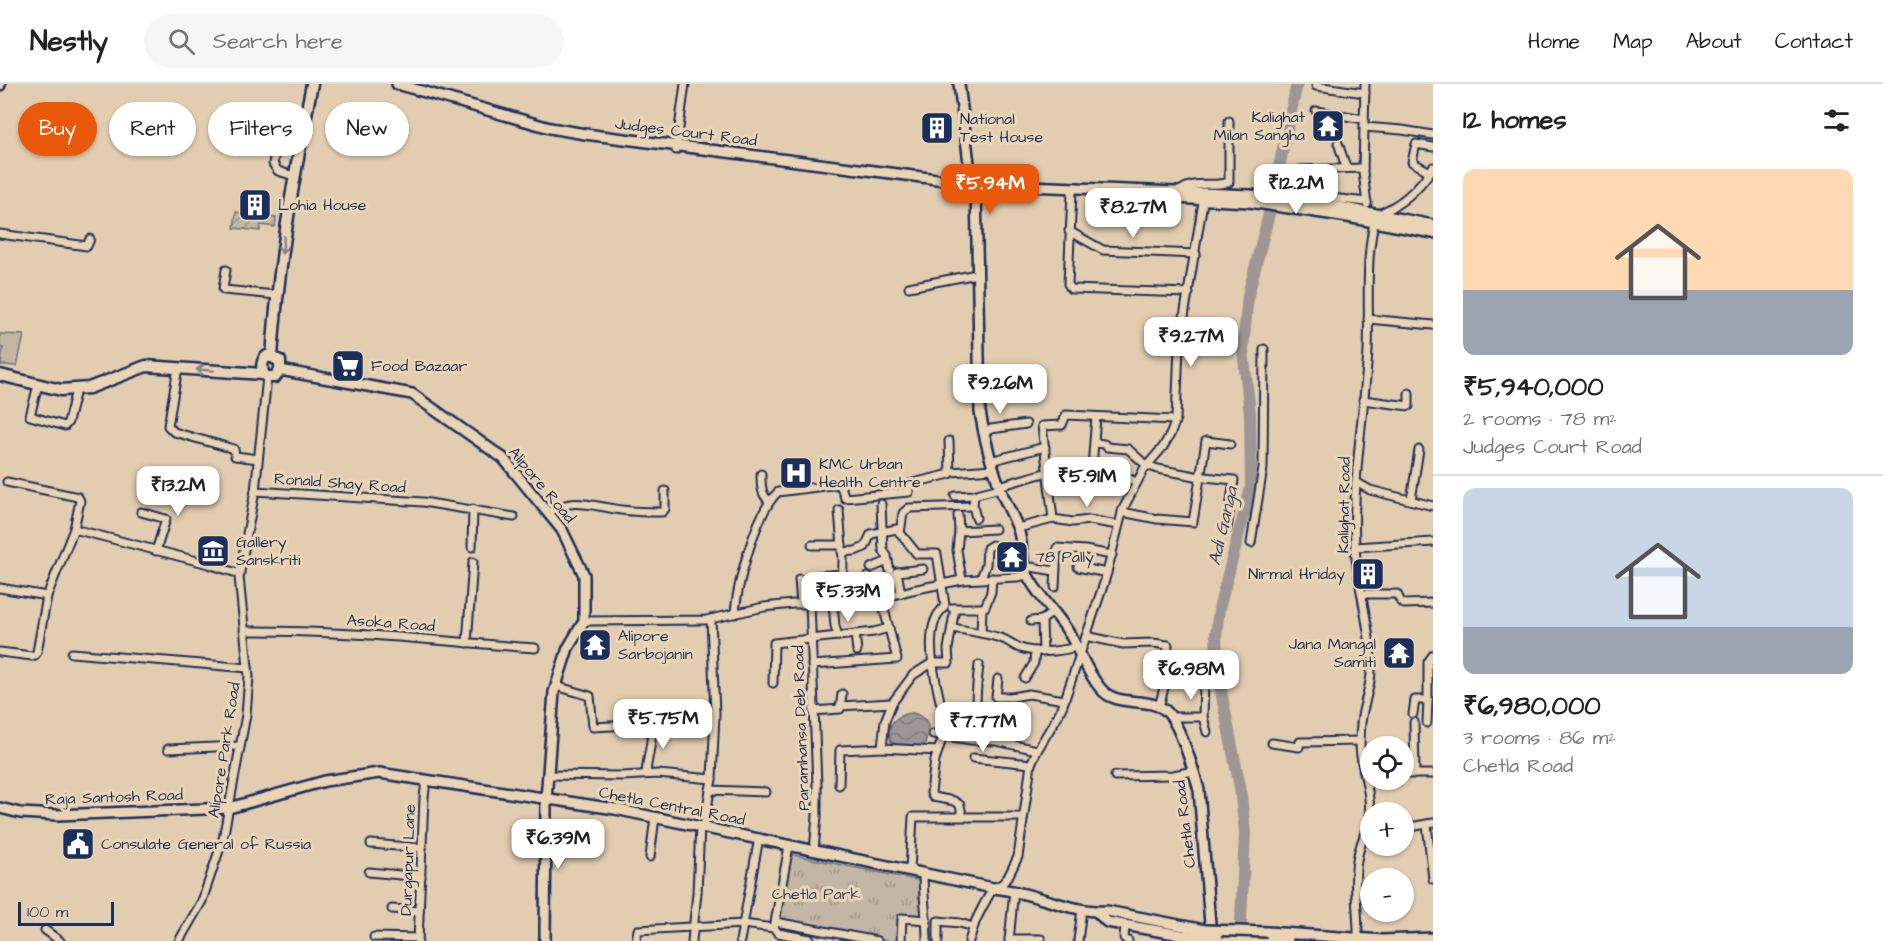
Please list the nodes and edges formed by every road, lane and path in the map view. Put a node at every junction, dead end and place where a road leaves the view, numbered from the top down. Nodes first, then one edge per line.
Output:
1 (312, 84) edge
2 (397, 84) edge
3 (685, 84) edge
4 (958, 84) edge
5 (1365, 84) edge
6 (1316, 86) dead end
7 (1365, 93) junction
8 (309, 102) edge
9 (1316, 111) dead end
10 (1229, 121) dead end
11 (1364, 123) junction
12 (1433, 135) edge
13 (1338, 143) dead end
14 (1433, 147) edge
15 (677, 148) junction
16 (274, 156) edge
17 (298, 156) edge
18 (1346, 167) junction
19 (1363, 168) junction
20 (1431, 170) edge
21 (294, 176) junction
22 (976, 186) junction
23 (1072, 192) junction
24 (1179, 192) junction
25 (1202, 197) junction
26 (1367, 202) junction
27 (1372, 217) junction
28 (1433, 225) edge
29 (1069, 231) junction
30 (1433, 233) edge
31 (0, 234) edge
32 (90, 239) dead end
33 (1196, 254) junction
34 (226, 270) dead end
35 (977, 274) junction
36 (909, 286) dead end
37 (1189, 293) junction
38 (276, 295) junction
39 (1368, 319) junction
40 (1433, 325) edge
41 (1264, 349) dead end
42 (272, 357) junction
43 (178, 368) junction
44 (280, 370) junction
45 (0, 375) edge
46 (265, 376) junction
47 (38, 385) junction
48 (76, 390) junction
49 (1409, 393) dead end
50 (1363, 400) junction
51 (1096, 417) junction
52 (1175, 420) junction
53 (1026, 424) dead end
54 (983, 433) junction
55 (949, 441) dead end
56 (1095, 443) junction
57 (1230, 444) dead end
58 (1045, 447) junction
59 (1419, 450) dead end
60 (258, 459) junction
61 (992, 465) junction
62 (1146, 465) junction
63 (951, 471) junction
64 (1048, 472) junction
65 (761, 474) dead end
66 (1094, 475) junction
67 (1199, 477) junction
68 (7, 482) dead end
69 (1050, 482) junction
70 (1136, 482) junction
71 (1356, 482) junction
72 (1000, 487) junction
73 (255, 491) junction
74 (664, 491) dead end
75 (974, 495) junction
76 (955, 496) dead end
77 (1411, 500) junction
78 (770, 501) junction
79 (881, 504) dead end
80 (973, 506) junction
81 (1433, 506) edge
82 (473, 509) junction
83 (839, 510) dead end
84 (141, 512) dead end
85 (1122, 512) junction
86 (548, 513) junction
87 (958, 515) dead end
88 (514, 517) dead end
89 (976, 518) dead end
90 (1053, 519) junction
91 (1118, 525) junction
92 (1018, 528) junction
93 (75, 529) junction
94 (995, 529) dead end
95 (1227, 529) dead end
96 (959, 531) junction
97 (883, 532) junction
98 (900, 533) junction
99 (1433, 542) edge
100 (1251, 543) dead end
101 (812, 545) dead end
102 (992, 545) dead end
103 (472, 547) dead end
104 (1355, 547) junction
105 (842, 549) junction
106 (156, 551) junction
107 (1112, 555) junction
108 (888, 561) junction
109 (473, 562) dead end
110 (1078, 567) dead end
111 (871, 568) dead end
112 (922, 569) dead end
113 (1026, 571) junction
114 (1055, 571) junction
115 (1107, 573) junction
116 (240, 574) junction
117 (843, 574) junction
118 (817, 576) dead end
119 (897, 576) junction
120 (868, 577) dead end
121 (981, 578) junction
122 (992, 578) junction
123 (799, 579) dead end
124 (962, 580) junction
125 (942, 583) junction
126 (1055, 587) dead end
127 (0, 588) edge
128 (901, 593) junction
129 (1362, 594) junction
130 (47, 596) junction
131 (881, 598) junction
132 (873, 600) junction
133 (810, 603) junction
134 (833, 603) junction
135 (842, 603) junction
136 (1433, 603) edge
137 (801, 604) junction
138 (945, 607) junction
139 (955, 608) junction
140 (982, 608) junction
141 (1053, 612) junction
142 (735, 614) junction
143 (711, 619) junction
144 (1042, 620) junction
145 (584, 621) junction
146 (1030, 621) dead end
147 (889, 628) junction
148 (952, 628) junction
149 (244, 630) junction
150 (981, 633) junction
151 (855, 634) junction
152 (838, 636) junction
153 (1086, 636) junction
154 (811, 640) junction
155 (467, 643) junction
156 (1076, 647) junction
157 (535, 648) dead end
158 (857, 651) dead end
159 (1035, 651) junction
160 (0, 652) edge
161 (1043, 652) junction
162 (72, 653) dead end
163 (1189, 654) dead end
164 (1433, 655) edge
165 (1080, 656) junction
166 (1167, 658) junction
167 (932, 663) junction
168 (812, 665) junction
169 (979, 665) dead end
170 (248, 668) junction
171 (1025, 678) dead end
172 (998, 679) dead end
173 (1165, 680) junction
174 (773, 682) dead end
175 (556, 686) junction
176 (842, 694) dead end
177 (1064, 700) junction
178 (1428, 700) junction
179 (940, 701) dead end
180 (892, 703) junction
181 (840, 706) junction
182 (1159, 707) junction
183 (813, 711) junction
184 (1413, 714) dead end
185 (976, 715) junction
186 (1023, 716) dead end
187 (1171, 717) junction
188 (1203, 717) junction
189 (1414, 722) dead end
190 (669, 723) dead end
191 (1427, 723) dead end
192 (652, 724) junction
193 (1207, 732) dead end
194 (933, 734) dead end
195 (943, 736) junction
196 (1360, 736) edge
197 (1414, 736) edge
198 (978, 740) junction
199 (1360, 741) edge
200 (1272, 743) dead end
201 (240, 746) junction
202 (882, 748) junction
203 (168, 749) dead end
204 (1037, 750) junction
205 (938, 751) junction
206 (973, 758) dead end
207 (1031, 764) junction
208 (1194, 771) junction
209 (646, 774) junction
210 (1414, 774) edge
211 (1433, 774) edge
212 (548, 775) junction
213 (1115, 776) dead end
214 (712, 779) junction
215 (426, 780) junction
216 (839, 785) dead end
217 (710, 789) junction
218 (766, 792) dead end
219 (546, 800) junction
220 (0, 808) edge
221 (229, 808) junction
222 (962, 816) junction
223 (656, 817) junction
224 (1023, 817) junction
225 (1430, 823) edge
226 (702, 826) junction
227 (1414, 826) edge
228 (759, 838) junction
229 (371, 844) dead end
230 (789, 846) junction
231 (422, 848) junction
232 (814, 851) junction
233 (1360, 851) edge
234 (650, 857) dead end
235 (910, 870) junction
236 (369, 872) dead end
237 (923, 873) junction
238 (421, 877) junction
239 (1433, 879) edge
240 (993, 888) junction
241 (1014, 890) junction
242 (392, 909) dead end
243 (1082, 909) junction
244 (419, 911) junction
245 (1102, 911) junction
246 (926, 920) junction
247 (743, 924) junction
248 (775, 925) junction
249 (1125, 925) junction
250 (693, 927) junction
251 (974, 927) junction
252 (45, 930) dead end
253 (1207, 936) edge
254 (1265, 936) edge
255 (374, 937) dead end
256 (1433, 938) edge
257 (810, 939) dead end
258 (1041, 939) dead end
259 (418, 940) edge
260 (868, 940) edge
261 (1009, 940) edge
262 (1358, 940) edge
263 (60, 941) edge
264 (179, 941) edge
265 (545, 941) edge
266 (636, 941) edge
267 (692, 941) edge
268 (740, 941) edge
269 (877, 941) edge
270 (901, 941) edge
271 (927, 941) edge
272 (938, 941) edge
273 (969, 941) edge
274 (1078, 941) edge
275 (1128, 941) edge
276 (1288, 941) edge

1 - 8 highway
2 - 15 main road, Judges Court Road
3 - 15 street
4 - 22 main road
5 - 7 street, Kalighat Road
6 - 7 street
7 - 11 street, Kalighat Road
9 - 11 street
10 - 24 street
11 - 12 street
11 - 19 street, Kalighat Road
13 - 18 street
14 - 20 street
15 - 22 main road
16 - 21 street
17 - 21 highway
18 - 19 street
18 - 26 street
19 - 26 street, Kalighat Road
20 - 27 street
21 -> 38 highway
22 - 23 main road
22 - 24 main road
22 - 35 main road
23 - 25 main road
23 - 29 street
24 - 25 main road
25 - 27 main road
25 - 33 street
26 - 27 street, Kalighat Road
27 - 28 main road
27 - 30 main road
27 - 39 street, Kalighat Road
29 - 33 street
29 - 37 street
31 - 32 street
33 - 37 street
34 - 38 street
35 - 36 street
35 - 54 main road
37 - 52 street
38 - 42 highway
39 - 40 street
39 - 50 street, Kalighat Road
41 - 100 street
42 - 44 highway
42 - 46 highway
46 -> 43 highway
43 - 48 highway
43 - 60 street
44 - 46 highway
44 - 86 main road, Alipore Road
45 - 47 highway
46 - 60 street, Alipore Park Road
47 - 48 highway
47 - 48 street
49 - 50 street
50 - 71 street, Kalighat Road
51 - 52 street
51 - 56 street
51 - 58 street
52 - 62 street
53 - 54 street
54 - 61 main road
55 - 63 street
56 - 62 street
56 - 66 street
57 - 67 street
58 - 61 street
58 - 64 street
59 - 77 street
60 - 73 street, Alipore Park Road
61 - 63 street
61 - 72 main road
62 - 67 street
62 - 70 street
63 - 78 street
64 - 69 street
64 - 72 street
65 - 78 street
66 - 69 street
66 - 70 street
67 - 85 street
67 - 95 street
68 - 93 street
69 - 90 street
70 - 85 street
71 - 77 street
71 - 104 street, Kalighat Road
72 - 75 street
72 - 92 main road
73 - 82 street, Ronald Shay Road
73 - 116 street, Alipore Park Road
74 - 86 street
75 - 76 street
75 - 80 street
77 - 81 street
78 - 142 street
79 - 97 street
80 - 89 street
80 - 98 street
82 - 88 street, Ronald Shay Road
82 - 103 street
83 - 105 street
84 - 106 street
85 - 91 street
86 - 145 main road, Alipore Road
87 - 96 street
90 - 91 street
90 - 92 street
91 - 107 street
92 - 113 main road
93 - 106 street
93 - 130 street
94 - 96 street
96 - 124 street
97 - 98 street
97 - 105 street
97 - 108 street
98 - 125 street
99 - 104 street
101 - 105 street
102 - 121 street
104 - 129 street, Kalighat Road
105 - 117 street
106 - 116 street
107 - 114 street
107 - 115 street
108 - 111 street
108 - 119 street
109 - 155 street
110 - 115 street
112 - 119 street
113 - 114 street
113 - 122 street
113 - 141 main road
114 - 126 street
115 - 153 street
116 - 149 street, Alipore Park Road
117 - 118 street
117 - 135 street
119 - 128 street
120 - 132 street
121 - 122 street
121 - 124 street
122 - 140 street
123 - 137 street
124 - 125 street
125 - 128 street
125 - 138 street
127 - 130 street
128 - 131 street
129 - 136 street
129 - 196 street, Kalighat Road
130 - 160 street
131 - 132 street
131 - 147 street
132 - 135 street
133 - 134 street
133 - 137 street
133 - 154 street, Paramhansa Deb Road
134 - 135 street
134 - 152 street
137 - 142 street
138 - 139 street
138 - 167 street
139 - 140 street
139 - 148 street
140 - 150 street
141 - 144 street
141 - 156 main road
142 - 143 street
143 - 145 street
143 - 214 street
144 - 146 street
144 - 161 street
145 - 175 main road
147 - 151 street
147 - 168 street
148 - 150 street
148 - 167 street
149 - 155 street, Asoka Road
149 - 170 street, Alipore Park Road
150 - 159 street
151 - 152 street
151 - 158 street
152 - 154 street
153 - 165 street
153 - 166 street
154 - 168 street, Paramhansa Deb Road
154 - 174 street
155 - 157 street, Asoka Road
156 - 161 street
156 - 165 main road
159 - 161 street
159 - 171 street
162 - 170 street
163 - 166 street
164 - 178 street
165 - 177 street
165 - 182 main road
166 - 173 street
167 - 179 street
167 - 180 street
168 - 183 street, Paramhansa Deb Road
169 - 185 street
170 - 201 street, Alipore Park Road
172 - 177 street
173 - 182 street
173 - 188 street
175 - 192 street
175 - 212 main road
176 - 181 street
177 - 204 street
178 - 184 street
178 - 191 street
180 - 181 street
180 - 202 street
181 - 183 street
182 - 187 main road, Chetla Road
183 - 232 street, Paramhansa Deb Road
185 - 186 street
185 - 198 street
187 - 188 street
187 - 208 main road, Chetla Road
188 - 193 street
189 - 197 street
190 - 192 street
192 - 209 street
194 - 195 street
195 - 198 street
195 - 205 street
198 - 204 street
199 - 200 street
201 - 203 street
201 - 221 street, Alipore Park Road
202 - 205 street
202 - 216 street
204 - 207 street
205 - 222 street
206 - 207 street
207 - 224 street
208 - 213 street
208 - 253 main road, Chetla Road
209 - 212 street
209 - 214 street
210 - 211 street
212 - 219 main road
214 - 217 street
215 - 219 main road, Chetla Central Road
215 - 221 main road, Chetla Central Road
215 - 231 street, Durgapur Lane
217 - 218 street
217 - 226 street
219 - 223 main road, Chetla Central Road
219 - 265 main road
220 - 221 main road, Raja Santosh Road
221 - 264 street, Alipore Park Road
222 - 224 street
222 - 235 street
223 - 226 main road, Chetla Central Road
223 - 234 street
224 - 240 street
225 - 227 street
225 - 239 street
226 - 228 main road, Chetla Central Road
226 - 250 street
228 - 230 main road, Chetla Central Road
228 - 247 street
229 - 231 street
230 - 232 main road, Chetla Central Road
230 - 248 street
231 - 238 street, Durgapur Lane
232 - 235 main road, Chetla Central Road
233 - 262 street, Kalighat Road
235 - 237 main road, Chetla Central Road
236 - 238 street
237 - 240 main road, Chetla Central Road
237 - 246 street
238 - 244 street, Durgapur Lane
240 - 241 main road, Chetla Central Road
240 - 251 street
241 - 243 main road, Chetla Central Road
241 - 261 street
242 - 244 street
243 - 245 main road, Chetla Central Road
243 - 274 street
244 - 259 street, Durgapur Lane
245 - 249 main road
245 - 253 main road
246 - 270 street
246 - 271 street
247 - 248 street
247 - 250 street
247 - 268 street
248 - 257 street
248 - 260 street
249 - 253 main road
249 - 275 street
250 - 266 street
250 - 267 street
251 - 272 street
251 - 273 street
252 - 263 street
253 - 254 main road, bridge
254 - 262 main road
254 - 276 main road
255 - 259 street
256 - 262 main road
258 - 261 street
260 - 269 street

